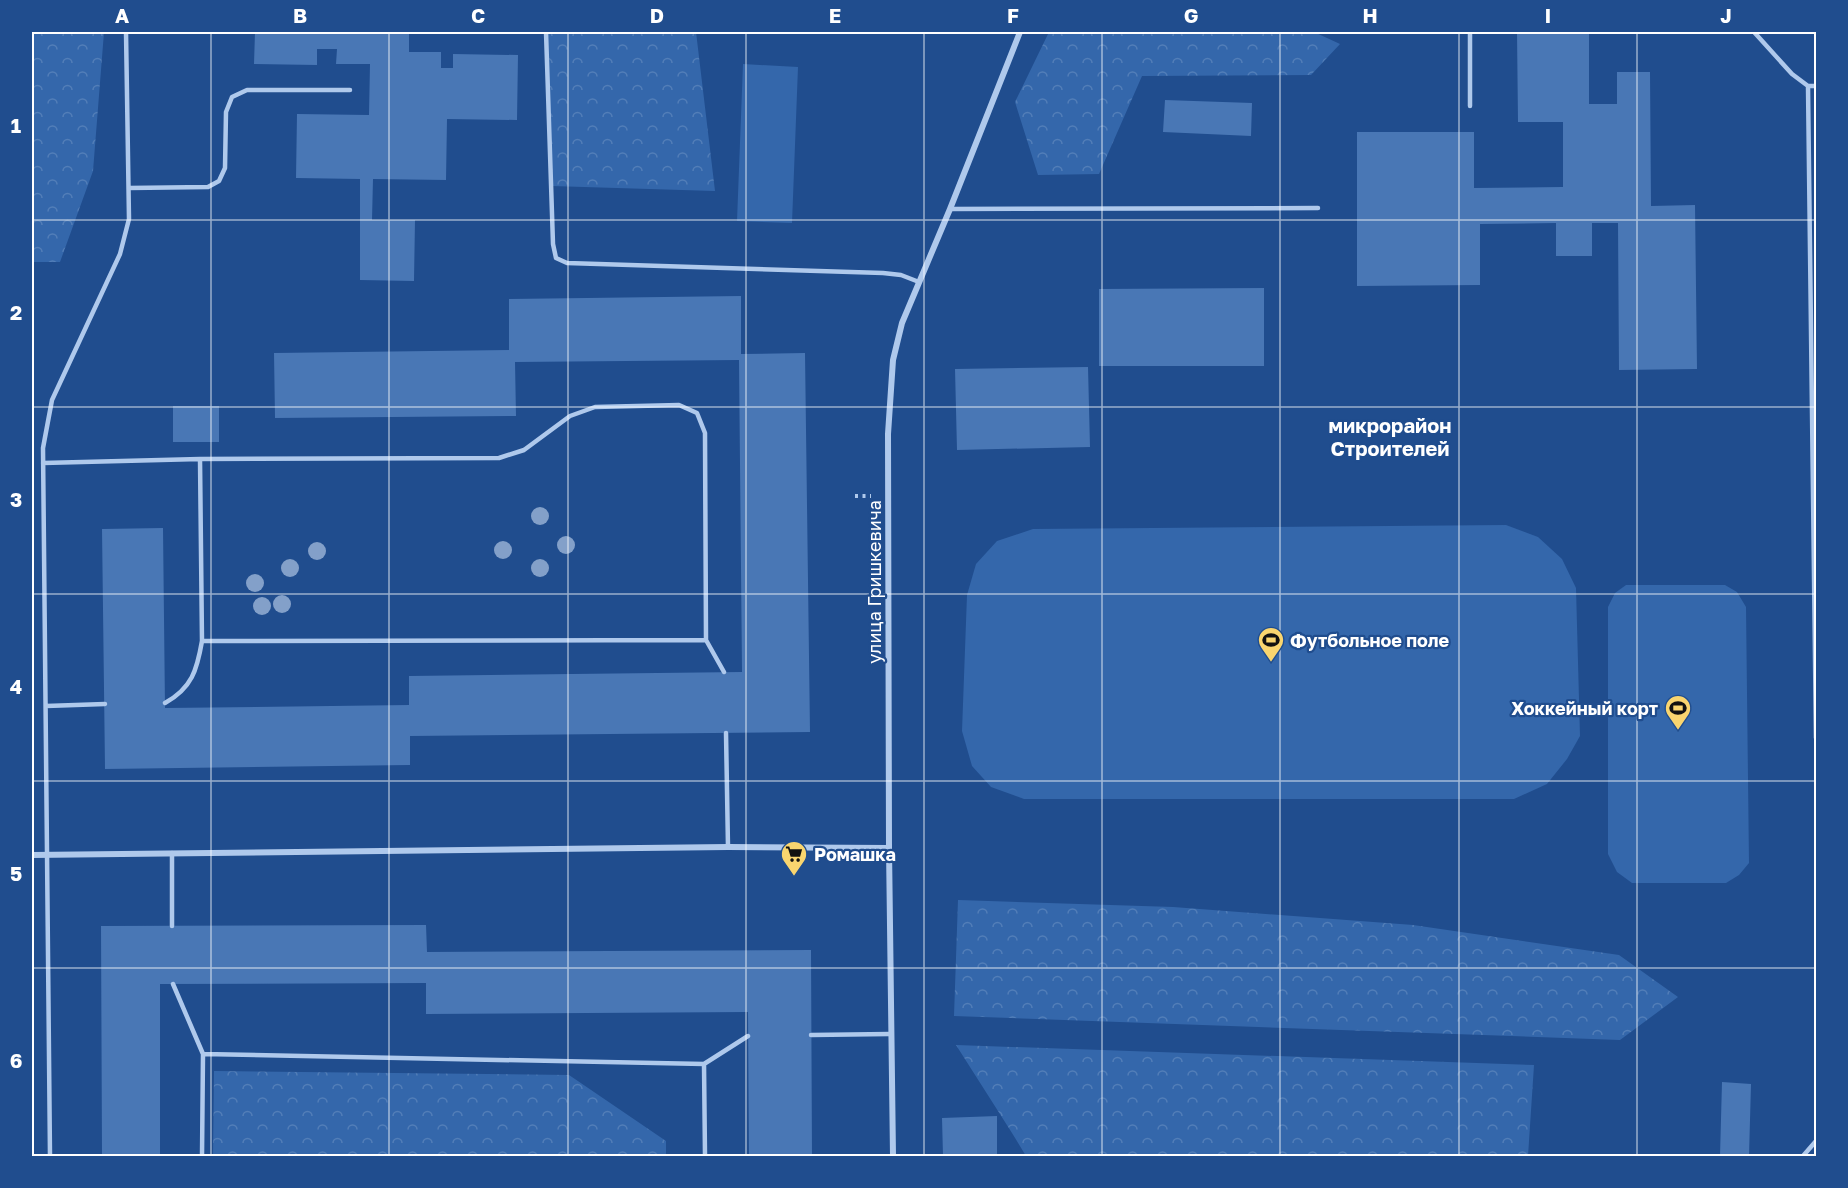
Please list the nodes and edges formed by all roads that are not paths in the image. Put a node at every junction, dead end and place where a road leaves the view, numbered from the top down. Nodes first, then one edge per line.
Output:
1 (126, 32) edge
2 (546, 32) edge
3 (1020, 32) edge
4 (1470, 32) edge
5 (1754, 32) edge
6 (1808, 86) junction
7 (1816, 86) edge
8 (350, 90) dead end
9 (1470, 106) dead end
10 (129, 188) junction
11 (1318, 208) dead end
12 (950, 209) junction
13 (918, 282) junction
14 (200, 459) junction
15 (44, 463) junction
16 (1816, 625) edge
17 (706, 640) junction
18 (202, 641) junction
19 (724, 672) dead end
20 (165, 703) dead end
21 (105, 704) dead end
22 (46, 706) junction
23 (726, 733) dead end
24 (1816, 738) edge
25 (728, 847) junction
26 (889, 848) junction
27 (172, 853) junction
28 (47, 854) junction
29 (32, 855) edge
30 (172, 926) dead end
31 (173, 984) dead end
32 (890, 1034) junction
33 (811, 1035) dead end
34 (748, 1036) dead end
35 (203, 1054) junction
36 (704, 1064) junction
37 (1816, 1141) edge
38 (50, 1156) edge
39 (202, 1156) edge
40 (705, 1156) edge
41 (893, 1156) edge
42 (1803, 1156) edge

1 - 10 lane
2 - 13 lane
3 - 12 street, улица Гришкевича
4 - 9 lane
5 - 6 lane
6 - 7 lane
6 - 16 lane
8 - 10 lane
10 - 15 lane
11 - 12 lane
12 - 13 street, улица Гришкевича
13 - 26 street, улица Гришкевича
14 - 15 lane
14 - 17 lane
14 - 18 lane
15 - 22 lane
16 - 24 lane
17 - 18 lane
17 - 19 lane
18 - 20 lane
21 - 22 lane
22 - 28 lane
23 - 25 lane
25 - 26 street
25 - 27 street
26 - 32 street, улица Гришкевича
27 - 28 street
27 - 30 lane
28 - 29 street
28 - 38 lane
31 - 35 lane
32 - 33 lane
32 - 41 street, улица Гришкевича
34 - 36 lane
35 - 36 lane
35 - 39 lane
36 - 40 lane
37 - 42 lane

